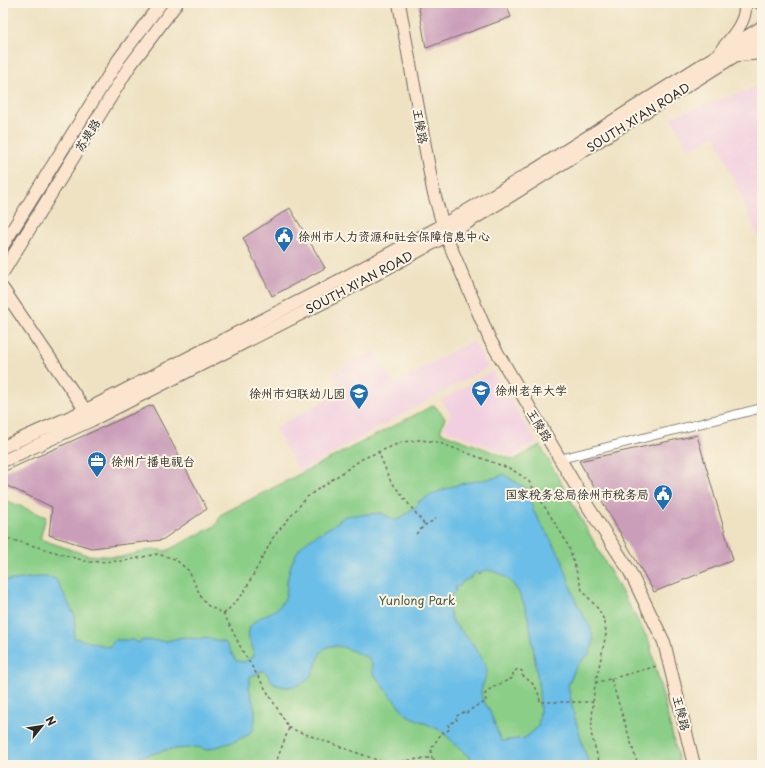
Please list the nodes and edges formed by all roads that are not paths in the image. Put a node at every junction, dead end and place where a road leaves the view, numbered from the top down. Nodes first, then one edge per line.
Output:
1 (161, 3) edge
2 (177, 3) edge
3 (399, 3) edge
4 (745, 3) edge
5 (762, 28) edge
6 (762, 39) edge
7 (762, 53) edge
8 (734, 56) junction
9 (714, 58) junction
10 (444, 230) junction
11 (3, 245) edge
12 (3, 272) edge
13 (3, 289) edge
14 (762, 408) edge
15 (89, 415) junction
16 (3, 447) edge
17 (560, 459) junction
18 (3, 461) edge
19 (694, 765) edge

1 - 11 main road, 苏堤路
2 - 12 main road, 苏堤路
3 - 10 main road, 王陵路
4 - 9 main road
5 - 9 main road, SOUTH XI'AN ROAD
6 - 8 main road, SOUTH XI'AN ROAD
7 - 8 main road
8 - 10 main road, SOUTH XI'AN ROAD
9 - 10 main road, SOUTH XI'AN ROAD
10 - 15 main road, SOUTH XI'AN ROAD
10 - 17 main road, 王陵路
13 - 15 main road
14 - 17 street
15 - 16 main road, SOUTH XI'AN ROAD
15 - 18 main road, SOUTH XI'AN ROAD
17 - 19 main road, 王陵路

